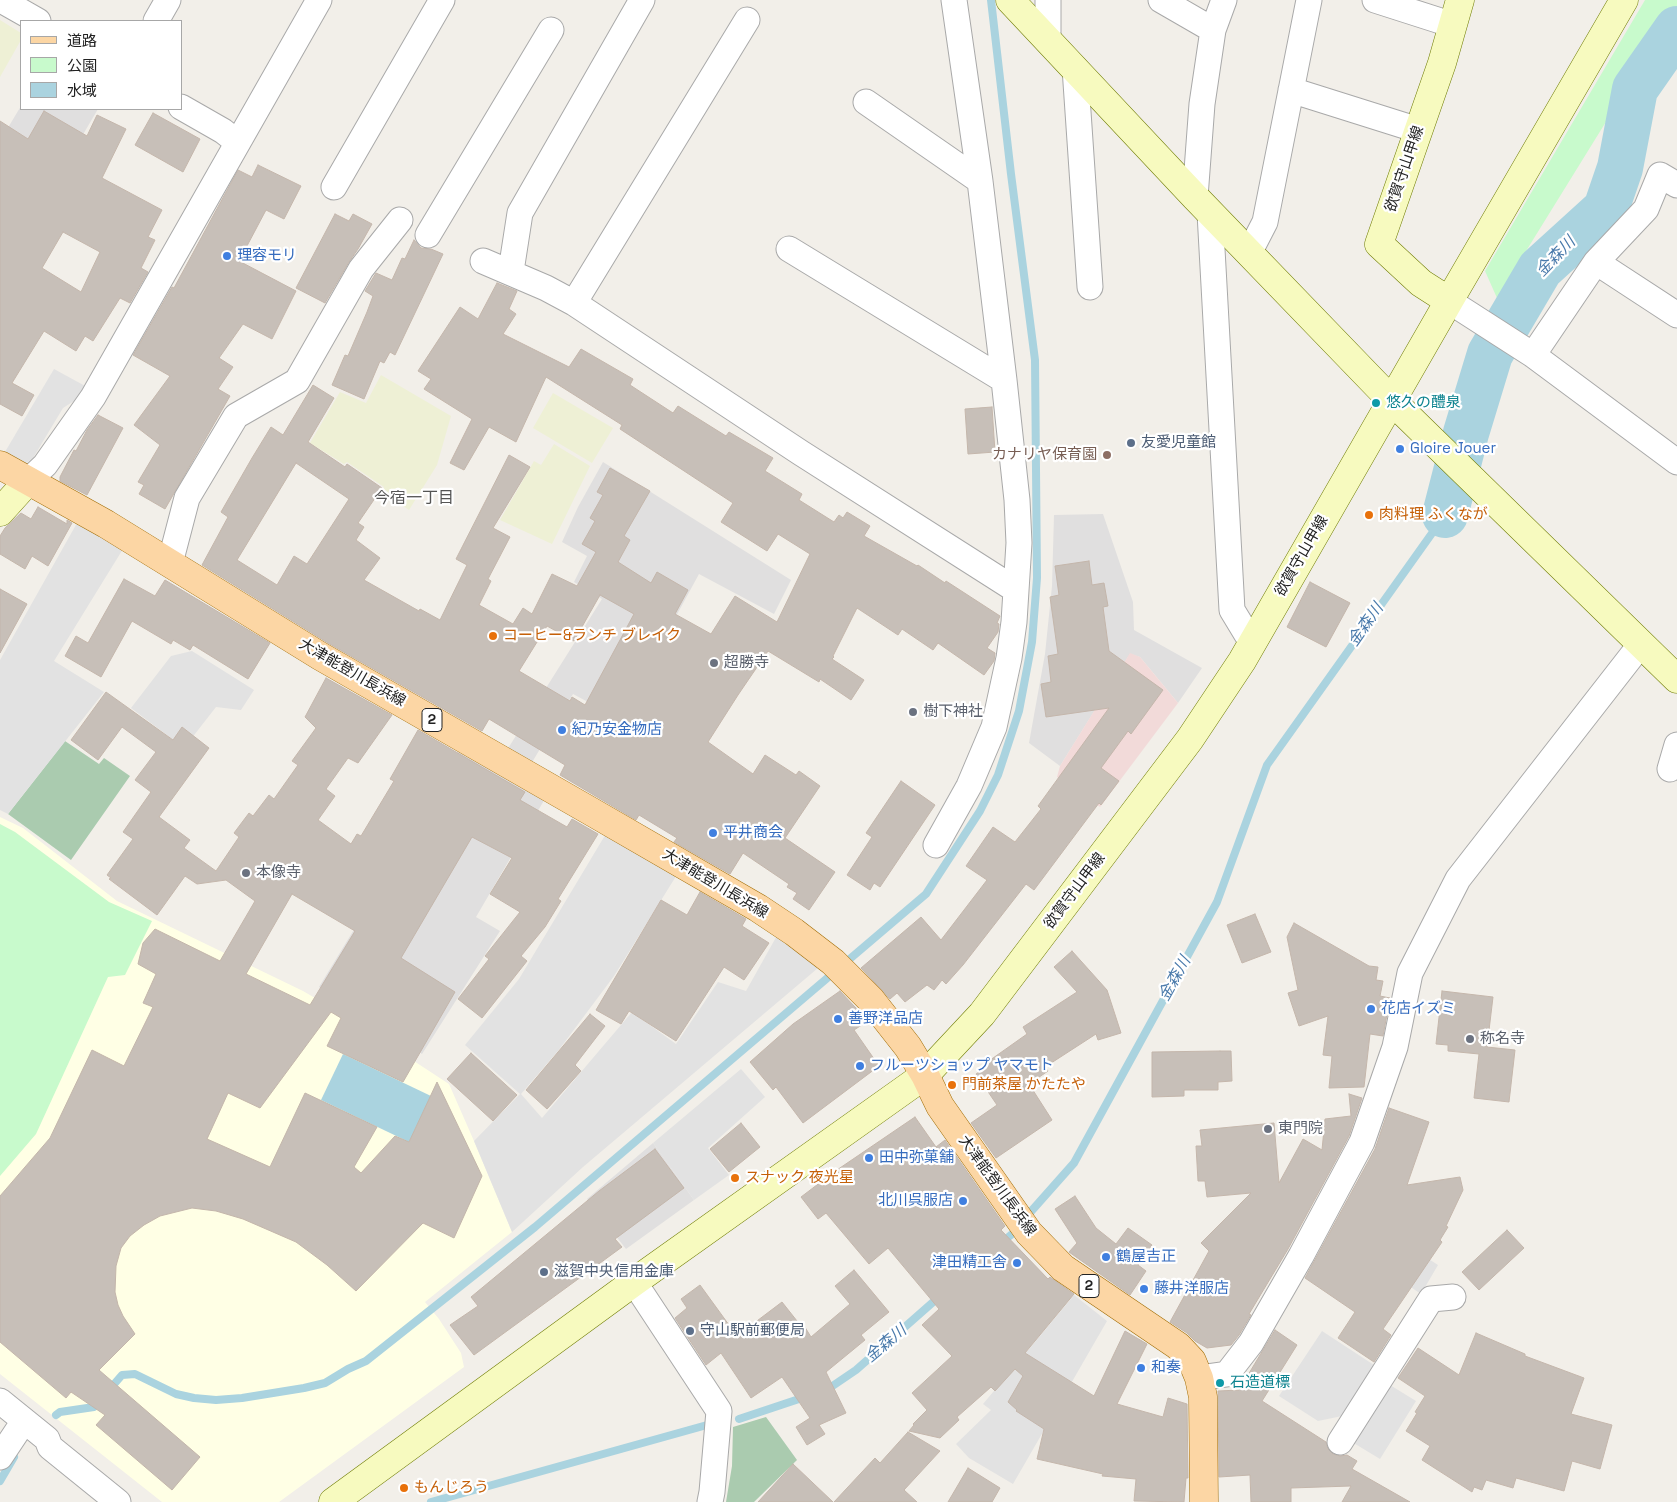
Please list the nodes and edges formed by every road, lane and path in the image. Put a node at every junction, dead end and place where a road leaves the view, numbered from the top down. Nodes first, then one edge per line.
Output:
1 (168, 0) edge
2 (319, 0) edge
3 (442, 0) edge
4 (642, 0) edge
5 (954, 0) edge
6 (1010, 0) edge
7 (1048, 0) edge
8 (1162, 0) edge
9 (1224, 0) edge
10 (1309, 0) edge
11 (1375, 0) edge
12 (1624, 0) edge
13 (10, 2) edge
14 (1456, 12) edge
15 (37, 20) edge
16 (157, 20) edge
17 (747, 20) dead end
18 (551, 30) dead end
19 (1213, 30) junction
20 (1048, 40) junction
21 (1075, 68) junction
22 (1291, 90) junction
23 (866, 102) dead end
24 (182, 108) edge
25 (1418, 130) junction
26 (237, 142) junction
27 (980, 181) junction
28 (1677, 185) edge
29 (334, 187) dead end
30 (1203, 205) junction
31 (400, 220) dead end
32 (428, 235) dead end
33 (789, 249) dead end
34 (1249, 253) junction
35 (483, 261) dead end
36 (1596, 262) junction
37 (511, 271) junction
38 (1090, 286) dead end
39 (1449, 300) junction
40 (574, 302) junction
41 (1677, 315) edge
42 (1533, 355) junction
43 (1004, 380) junction
44 (1392, 402) junction
45 (1677, 462) edge
46 (0, 465) edge
47 (28, 481) junction
48 (0, 512) edge
49 (170, 563) junction
50 (1016, 590) junction
51 (1252, 643) junction
52 (1641, 644) junction
53 (1677, 679) edge
54 (1677, 744) edge
55 (1670, 769) dead end
56 (936, 845) dead end
57 (925, 1075) junction
58 (634, 1282) junction
59 (1453, 1297) dead end
60 (1199, 1378) junction
61 (0, 1401) edge
62 (24, 1421) junction
63 (1340, 1442) dead end
64 (0, 1456) edge
65 (118, 1502) edge
66 (333, 1502) edge
67 (710, 1502) edge
68 (1204, 1502) edge

1 - 16 street
2 - 26 street
3 - 29 street
4 - 37 street
5 - 27 street
6 - 20 street
7 - 20 street
8 - 19 street
9 - 19 street
10 - 22 street
11 - 14 street
12 - 39 street
13 - 15 street
14 - 25 street, 欲賀守山甲線
17 - 40 street
18 - 32 street
19 - 30 street
20 - 21 street
21 - 30 street
21 - 38 street
22 - 25 street
22 - 34 street
23 - 27 street
24 - 26 street
25 - 39 street, 欲賀守山甲線
26 - 47 street
27 - 43 street
28 - 36 street
30 - 34 street
30 - 51 street
31 - 49 street
33 - 43 street
34 - 44 street
35 - 37 street
36 - 41 street
36 - 42 street
37 - 40 street
39 - 42 street
39 - 44 street, 欲賀守山甲線
40 - 50 street
42 - 45 street
43 - 50 street
44 - 51 street, 欲賀守山甲線
44 - 52 street
46 - 47 main road, 大津能登川長浜線 / 2
47 - 48 street
47 - 49 main road, 大津能登川長浜線 / 2
49 - 57 main road, 大津能登川長浜線 / 2
50 - 56 street
51 - 57 street, 欲賀守山甲線
52 - 53 street
52 - 60 street
54 - 55 street
57 - 58 street, 欲賀守山甲線
57 - 60 main road, 大津能登川長浜線 / 2
58 - 66 street, 欲賀守山甲線
58 - 67 street
59 - 63 street
60 - 68 main road, 大津能登川長浜線 / 2
61 - 62 street
62 - 64 street
62 - 65 street

